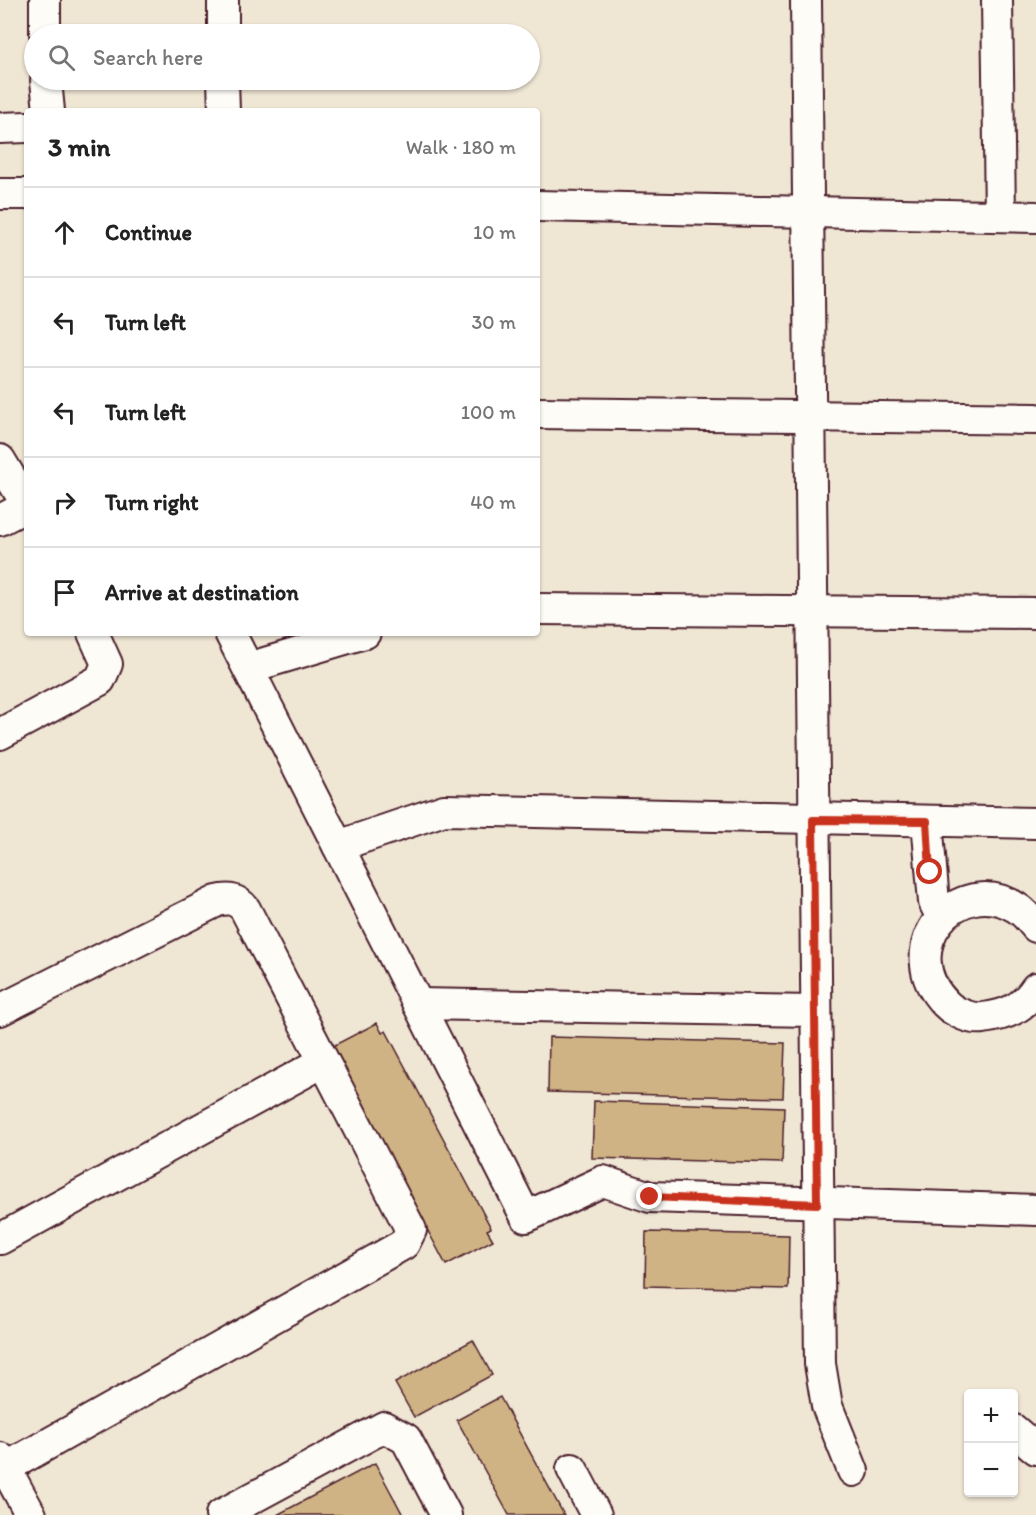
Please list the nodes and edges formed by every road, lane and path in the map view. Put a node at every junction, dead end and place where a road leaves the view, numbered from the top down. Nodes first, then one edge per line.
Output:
1 (45, 0) edge
2 (223, 0) edge
3 (806, 0) edge
4 (997, 0) edge
5 (45, 24) edge
6 (223, 24) edge
7 (47, 90) edge
8 (223, 90) edge
9 (49, 108) edge
10 (224, 108) edge
11 (24, 127) edge
12 (0, 128) edge
13 (0, 194) edge
14 (24, 194) edge
15 (540, 206) edge
16 (808, 213) junction
17 (1000, 216) junction
18 (1036, 217) edge
19 (540, 413) edge
20 (810, 415) junction
21 (1036, 419) edge
22 (0, 460) edge
23 (24, 500) edge
24 (24, 507) edge
25 (0, 520) edge
26 (540, 609) edge
27 (811, 610) junction
28 (1036, 613) edge
29 (94, 636) edge
30 (232, 636) edge
31 (354, 636) edge
32 (248, 668) junction
33 (0, 734) edge
34 (813, 820) junction
35 (927, 821) junction
36 (1036, 823) edge
37 (338, 846) junction
38 (1030, 914) edge
39 (941, 916) junction
40 (1036, 988) edge
41 (418, 1004) junction
42 (0, 1010) edge
43 (816, 1011) junction
44 (323, 1062) junction
45 (817, 1204) junction
46 (1036, 1210) edge
47 (0, 1239) edge
48 (1018, 1433) edge
49 (1036, 1449) edge
50 (2, 1466) edge
51 (572, 1469) dead end
52 (853, 1471) dead end
53 (31, 1515) edge
54 (221, 1515) edge
55 (446, 1515) edge
56 (596, 1515) edge

1 - 5 street
2 - 6 street
3 - 16 street
4 - 17 street
7 - 9 street
8 - 10 street
11 - 12 street
13 - 14 street
15 - 16 street
16 - 17 street
16 - 20 street
17 - 18 street
19 - 20 street
20 - 21 street
20 - 27 street
22 - 23 street
24 - 25 street
26 - 27 street
27 - 28 street
27 - 34 street
29 - 33 street
30 - 32 street
31 - 32 street
32 - 37 street
34 - 35 street
34 - 37 street
34 - 43 street
35 - 36 street
35 - 39 street
37 - 41 street
38 - 39 street
39 - 40 street
41 - 43 street
41 - 45 street
42 - 44 street
43 - 45 street
44 - 47 street
44 - 50 street
45 - 46 street
45 - 52 street
48 - 49 street
50 - 53 street
51 - 56 street
54 - 55 street

